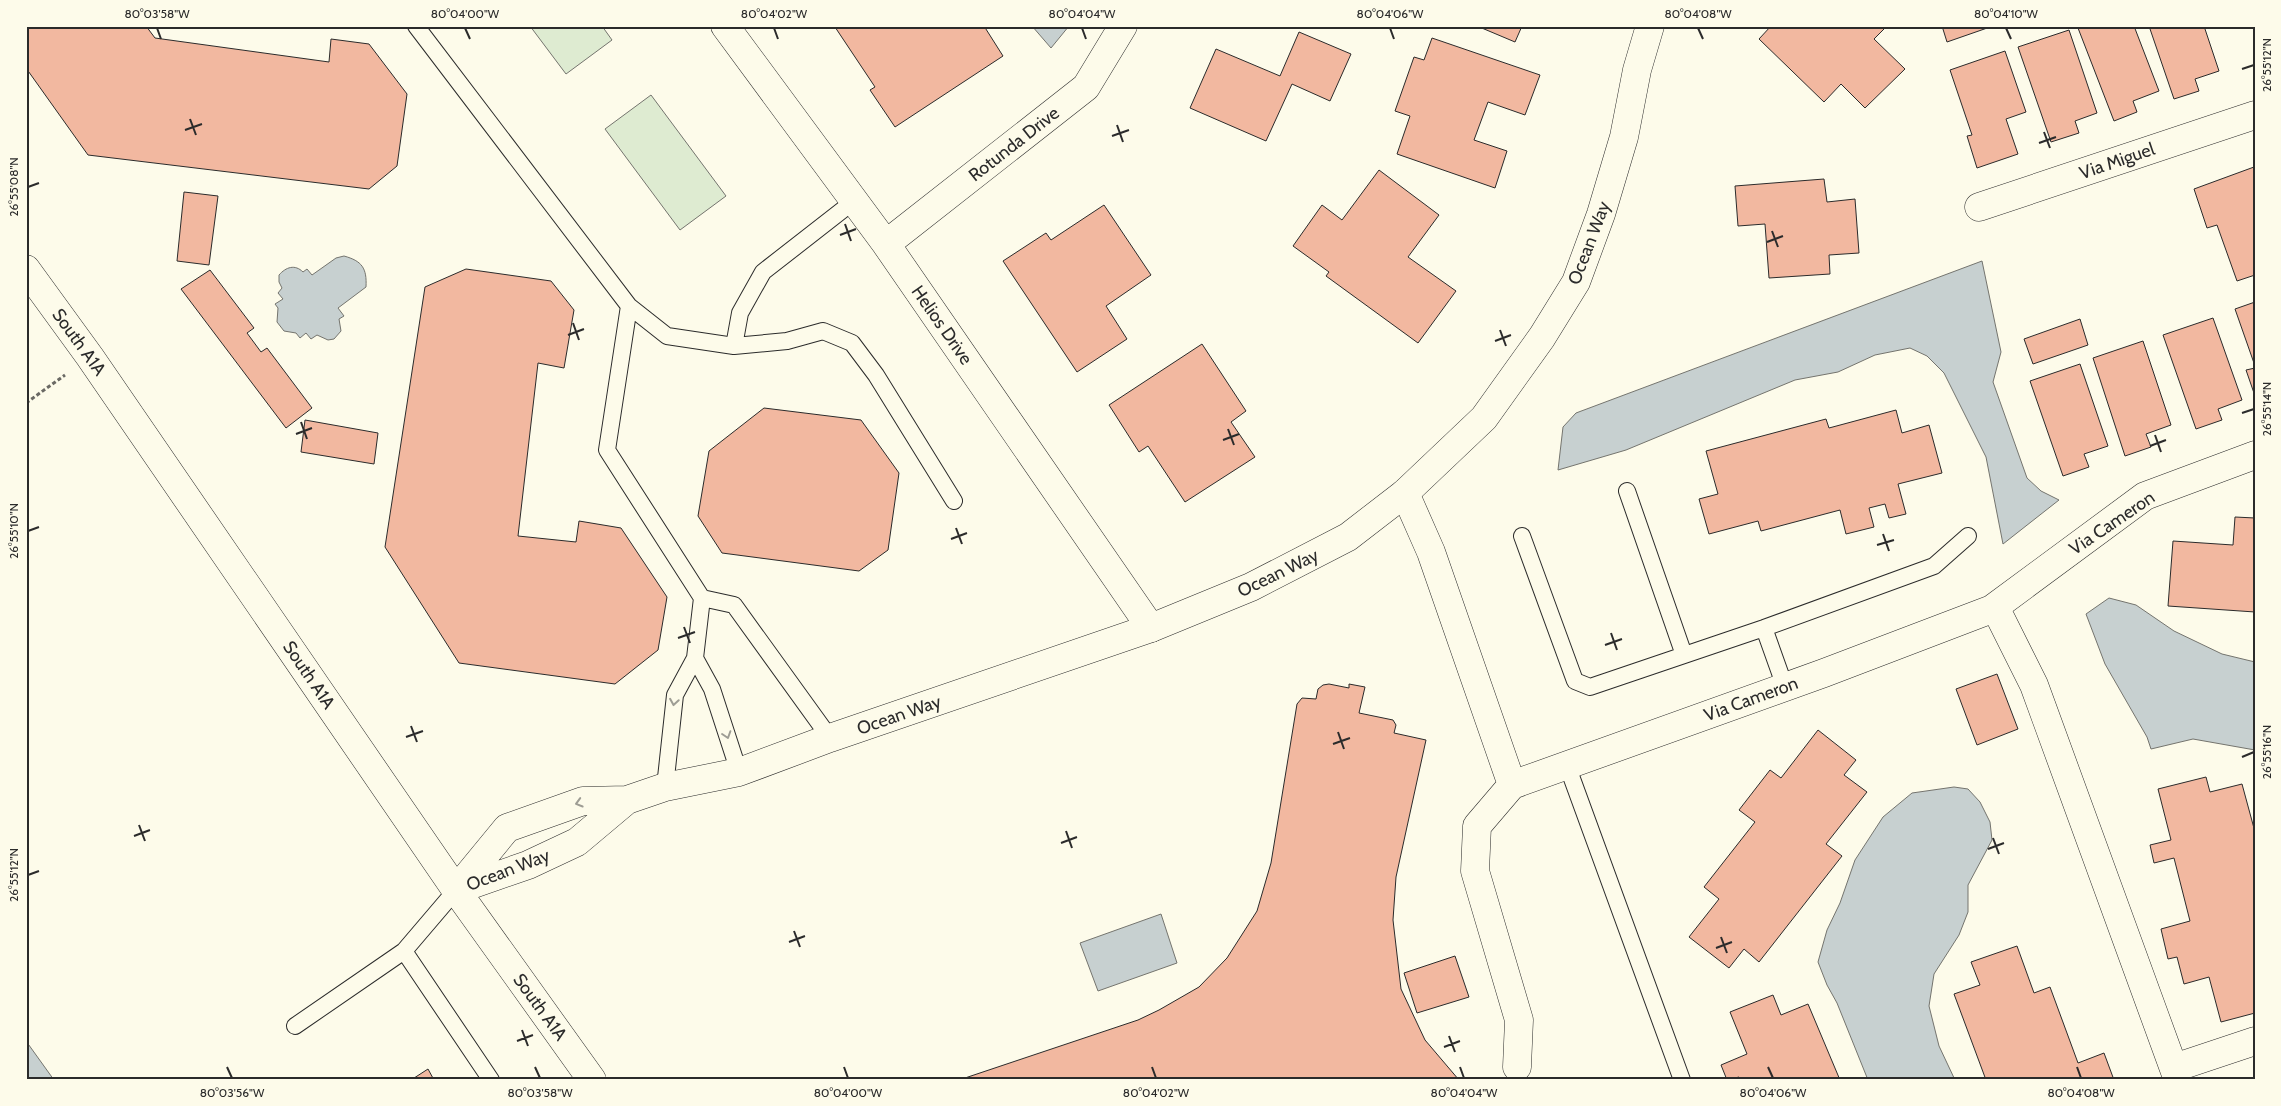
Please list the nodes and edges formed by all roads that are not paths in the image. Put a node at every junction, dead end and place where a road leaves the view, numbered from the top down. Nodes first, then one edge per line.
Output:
1 (416, 26) edge
2 (726, 26) edge
3 (1123, 26) edge
4 (1650, 26) edge
5 (2255, 115) edge
6 (854, 201) junction
7 (1979, 207) dead end
8 (886, 244) junction
9 (26, 269) edge
10 (629, 306) junction
11 (734, 346) junction
12 (2255, 455) edge
13 (1627, 491) dead end
14 (1405, 493) junction
15 (954, 501) dead end
16 (1522, 536) dead end
17 (1968, 536) dead end
18 (702, 598) junction
19 (1995, 607) junction
20 (1151, 628) junction
21 (1764, 628) junction
22 (1684, 655) junction
23 (695, 658) junction
24 (1785, 687) junction
25 (830, 738) junction
26 (1567, 765) junction
27 (739, 772) junction
28 (1512, 784) junction
29 (665, 787) junction
30 (627, 800) junction
31 (456, 890) junction
32 (404, 952) junction
33 (295, 1026) dead end
34 (2255, 1041) edge
35 (1517, 1068) dead end
36 (2176, 1074) edge
37 (490, 1080) edge
38 (592, 1080) edge
39 (1682, 1080) edge

1 - 10 lane
2 - 6 street, Helios Drive
3 - 8 street, Rotunda Drive
4 - 14 street, Ocean Way
5 - 7 street, Via Miguel
6 - 8 street, Helios Drive
6 - 11 lane
8 - 20 street, Helios Drive
9 - 31 street, South A1A
10 - 11 lane
10 - 18 lane
11 - 15 lane
12 - 19 street, Via Cameron
13 - 22 lane
14 - 20 street, Ocean Way
14 - 28 street
16 - 22 lane
17 - 21 lane
18 - 23 lane
18 - 25 lane
19 - 24 street, Via Cameron
19 - 36 street
20 - 25 street, Ocean Way
21 - 22 lane
21 - 24 lane
23 -> 27 lane
23 -> 29 lane
24 - 26 street, Via Cameron
25 - 27 street, Ocean Way
26 - 28 street, Via Cameron
26 - 39 lane
27 - 29 street, Ocean Way
28 - 35 street
29 - 30 street, Ocean Way
30 - 31 street, Ocean Way
30 -> 31 street, Ocean Way
31 - 32 lane
31 - 38 street, South A1A
32 - 33 lane
32 - 37 lane
34 - 36 street

